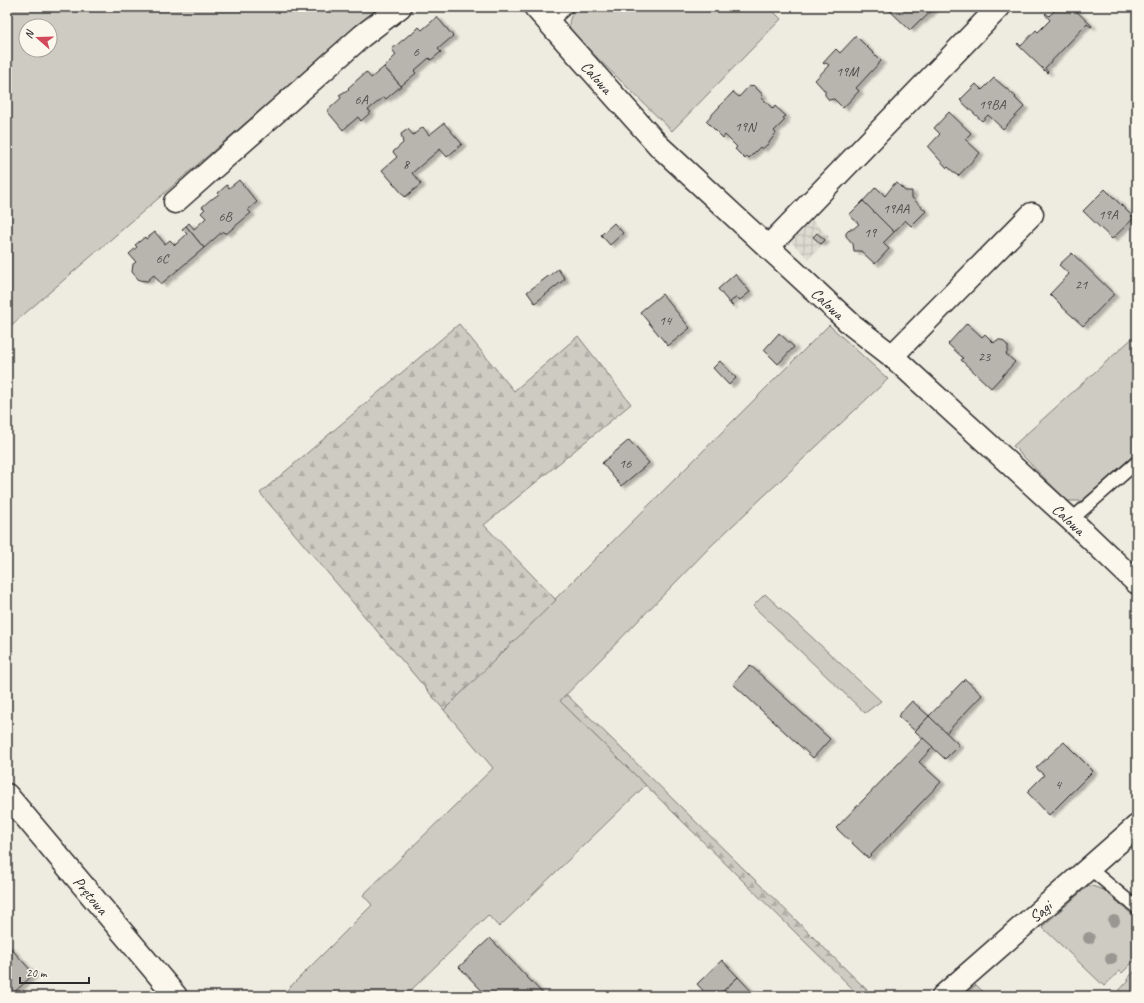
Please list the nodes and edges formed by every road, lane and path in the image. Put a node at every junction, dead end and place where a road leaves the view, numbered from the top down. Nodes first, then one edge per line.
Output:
1 (400, 7) edge
2 (535, 7) edge
3 (566, 7) edge
4 (999, 7) edge
5 (549, 23) junction
6 (175, 202) dead end
7 (1032, 214) dead end
8 (768, 247) junction
9 (892, 356) junction
10 (1137, 462) edge
11 (1071, 520) junction
12 (1137, 584) edge
13 (7, 795) edge
14 (1137, 826) edge
15 (1089, 868) junction
16 (1137, 908) edge
17 (171, 994) edge
18 (943, 996) edge

1 - 6 street
2 - 5 street, Calowa
3 - 5 lane
4 - 8 street
5 - 8 street, Calowa
7 - 9 street
8 - 9 street, Calowa
9 - 11 street, Calowa
10 - 11 lane
11 - 12 street, Calowa
13 - 17 street, Prętowa
14 - 15 street, Sągi
15 - 16 lane
15 - 18 street, Sągi

